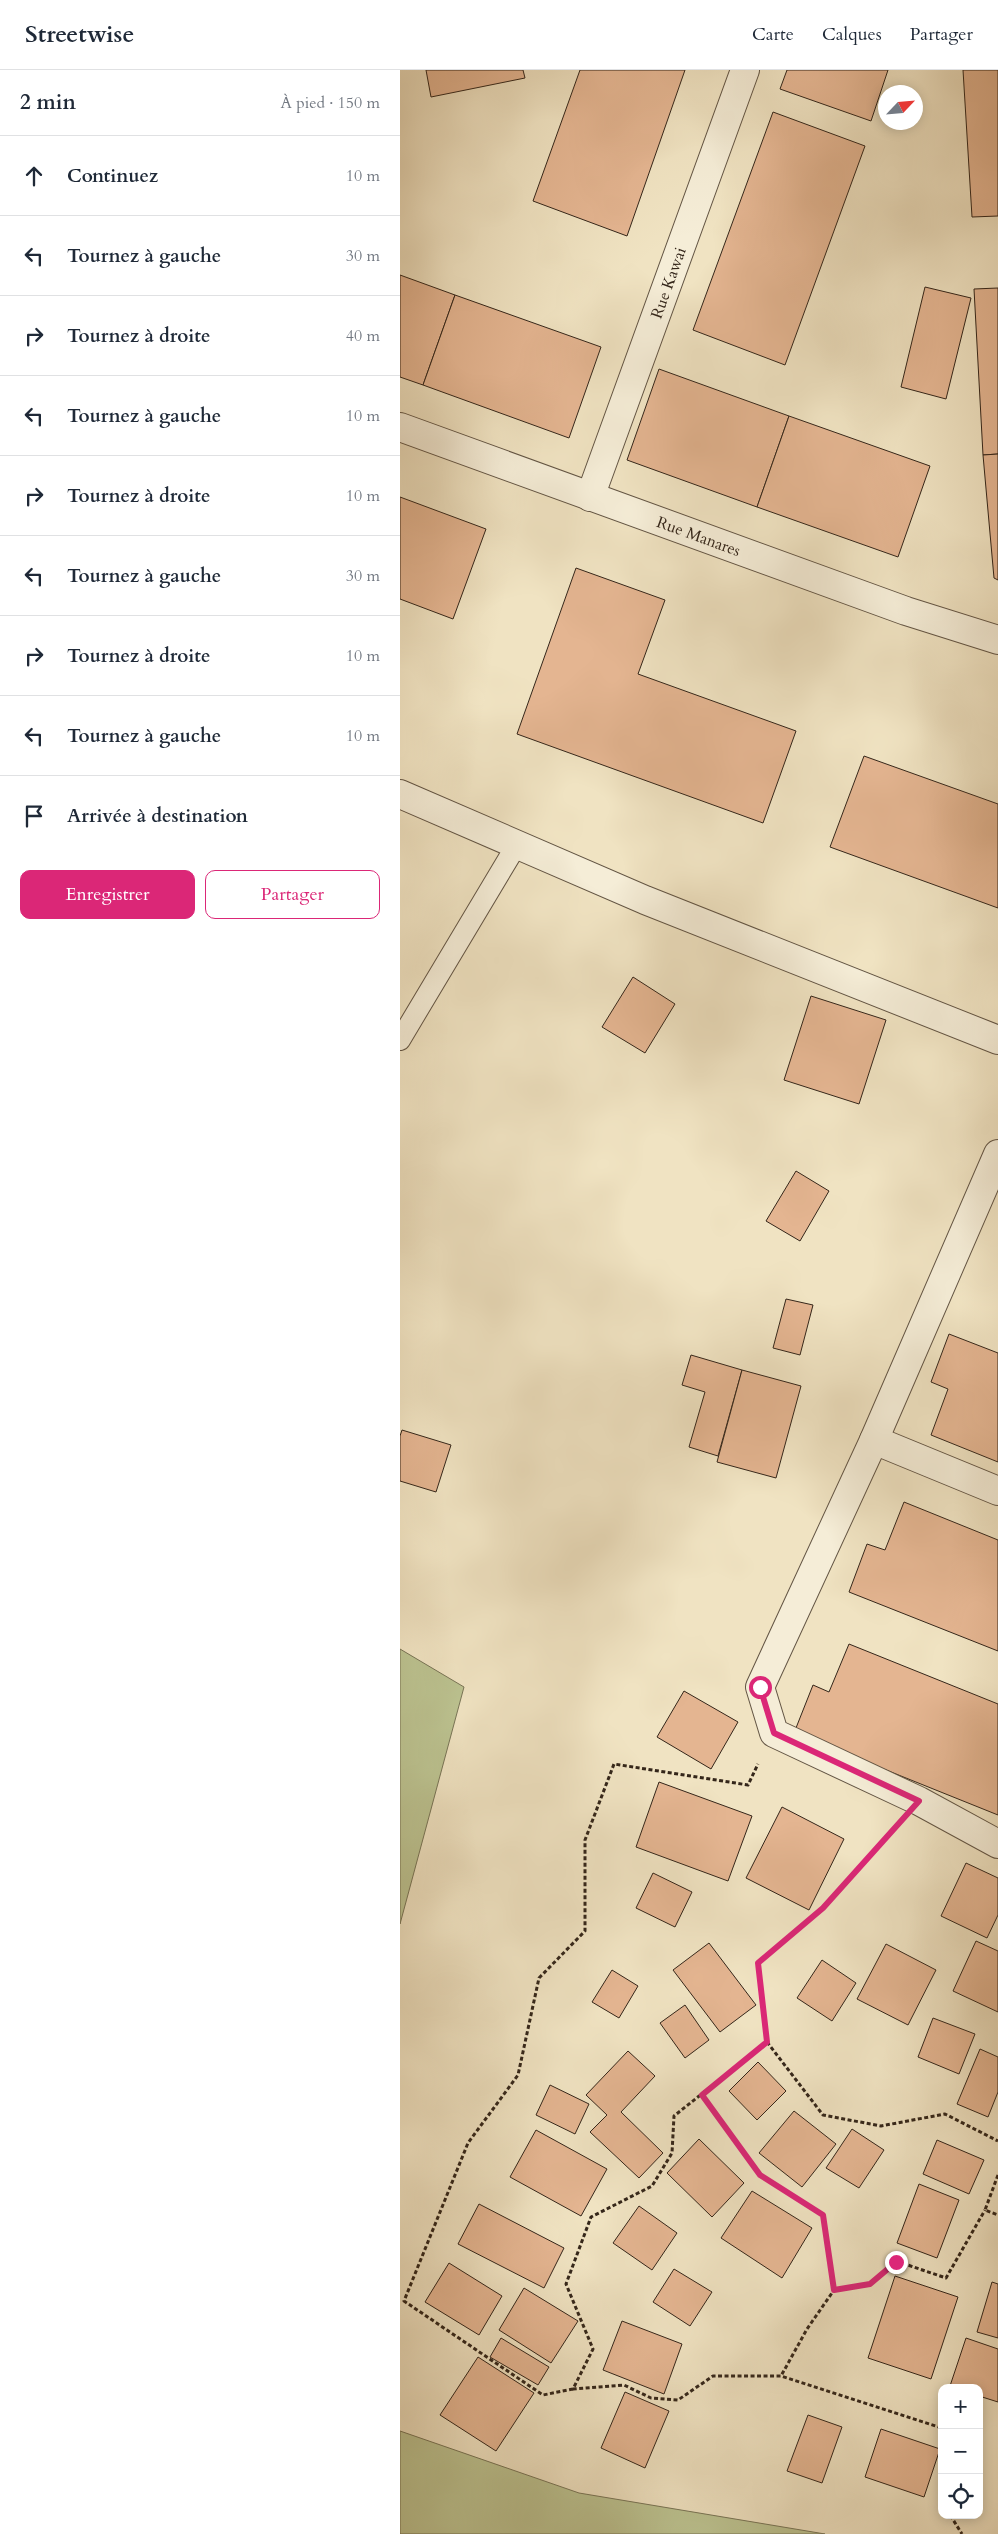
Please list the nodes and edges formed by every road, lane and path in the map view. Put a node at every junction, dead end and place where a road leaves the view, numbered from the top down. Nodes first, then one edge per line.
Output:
1 (745, 70) edge
2 (400, 427) edge
3 (590, 497) junction
4 (998, 640) edge
5 (400, 794) edge
6 (516, 846) junction
7 (400, 1040) edge
8 (998, 1040) edge
9 (998, 1154) edge
10 (874, 1440) junction
11 (998, 1491) edge
12 (774, 1733) junction
13 (919, 1801) junction
14 (998, 1844) edge
15 (767, 2042) junction
16 (702, 2095) junction
17 (998, 2141) edge
18 (998, 2175) edge
19 (985, 2210) junction
20 (998, 2215) edge
21 (834, 2290) junction
22 (781, 2376) junction
23 (574, 2389) junction
24 (938, 2427) edge
25 (953, 2519) edge
26 (962, 2534) edge

1 - 3 street, Rue Kawai
2 - 3 street, Rue Manares
3 - 4 street, Rue Manares
5 - 6 street
6 - 7 lane
6 - 8 street
9 - 10 street
10 - 11 street
10 - 12 street
12 - 13 street
12 - 23 path
13 - 14 street
13 - 15 path
15 - 16 path
15 - 17 path
16 - 21 path
16 - 23 path
18 - 19 path
19 - 20 path
19 - 21 path
21 - 22 path
22 - 23 path
22 - 24 path
25 - 26 path

